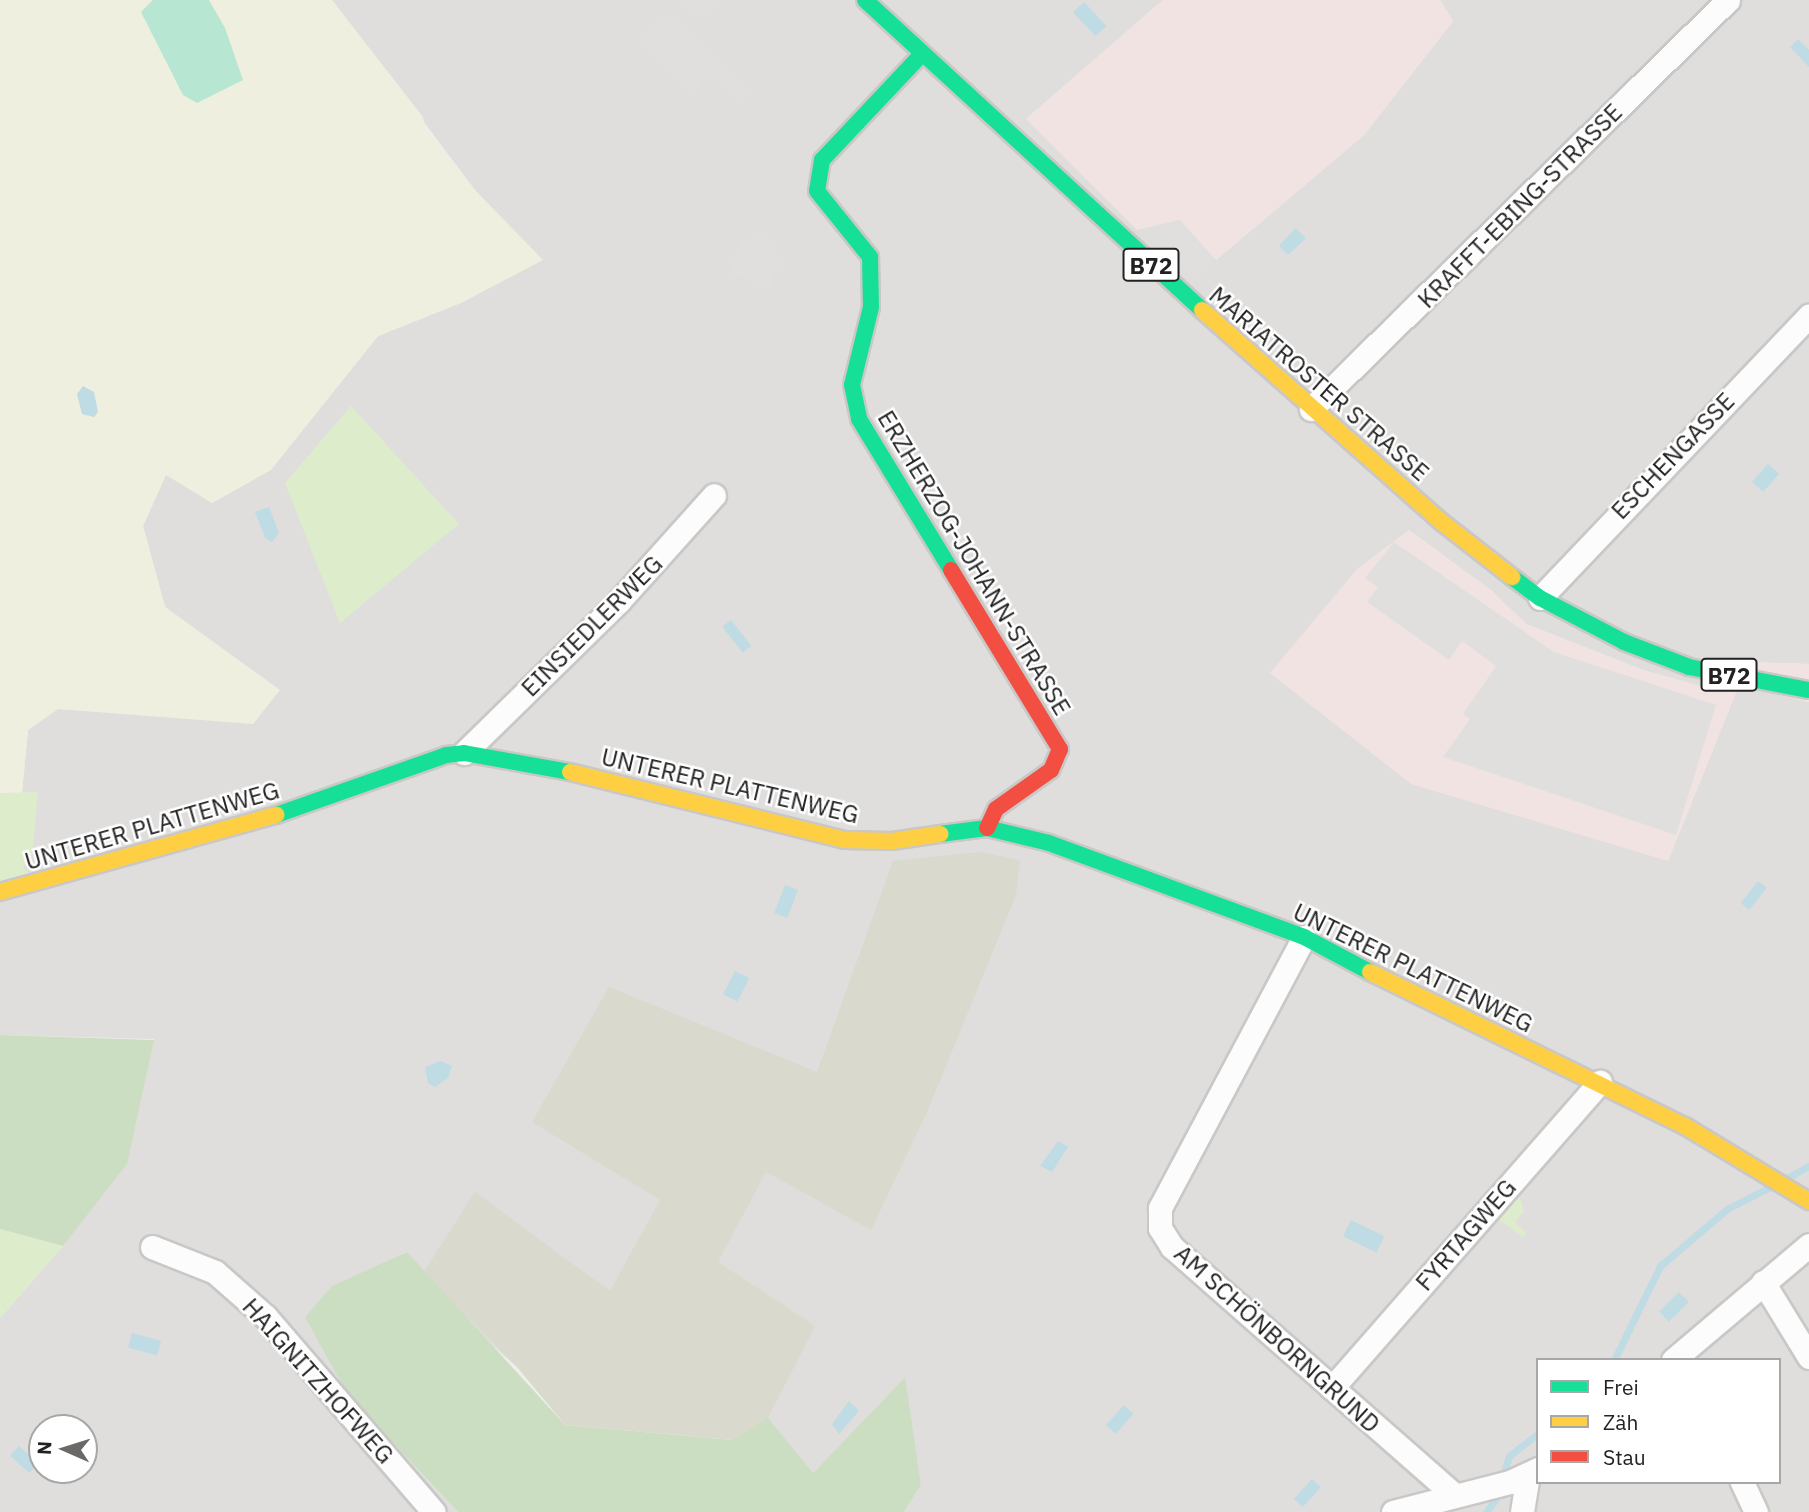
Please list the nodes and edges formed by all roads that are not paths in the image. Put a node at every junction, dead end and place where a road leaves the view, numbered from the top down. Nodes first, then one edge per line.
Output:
1 (865, 0) edge
2 (1728, 0) edge
3 (922, 54) junction
4 (1809, 316) edge
5 (1311, 409) junction
6 (714, 495) dead end
7 (1540, 598) junction
8 (1809, 690) edge
9 (464, 753) junction
10 (987, 828) junction
11 (0, 892) edge
12 (1304, 937) junction
13 (1600, 1082) junction
14 (1809, 1201) edge
15 (1809, 1245) edge
16 (152, 1247) dead end
17 (1763, 1282) junction
18 (1685, 1355) edge
19 (1809, 1357) edge
20 (1332, 1388) junction
21 (1516, 1478) edge
22 (1743, 1484) edge
23 (1454, 1495) junction
24 (434, 1512) edge
25 (1393, 1512) edge
26 (1522, 1512) edge
27 (1756, 1512) edge

1 - 3 street, MARIATROSTER STRASSE / B72
2 - 5 street, KRAFFT-EBING-STRASSE
3 - 5 street, MARIATROSTER STRASSE / B72
3 - 10 street, ERZHERZOG-JOHANN-STRASSE
4 - 7 street, ESCHENGASSE
5 - 7 street, MARIATROSTER STRASSE / B72
6 - 9 street, EINSIEDLERWEG
7 - 8 street, MARIATROSTER STRASSE / B72
9 - 10 street, UNTERER PLATTENWEG
9 - 11 street, UNTERER PLATTENWEG
10 - 12 street, UNTERER PLATTENWEG
12 - 13 street, UNTERER PLATTENWEG
12 - 20 street, AM SCHÖNBORNGRUND
13 - 14 street, UNTERER PLATTENWEG
13 - 20 street, FYRTAGWEG
15 - 17 street
16 - 24 street, HAIGNITZHOFWEG
17 - 18 street
17 - 19 street
20 - 23 street, AM SCHÖNBORNGRUND
21 - 23 street
21 - 26 street
22 - 27 street
23 - 25 street

